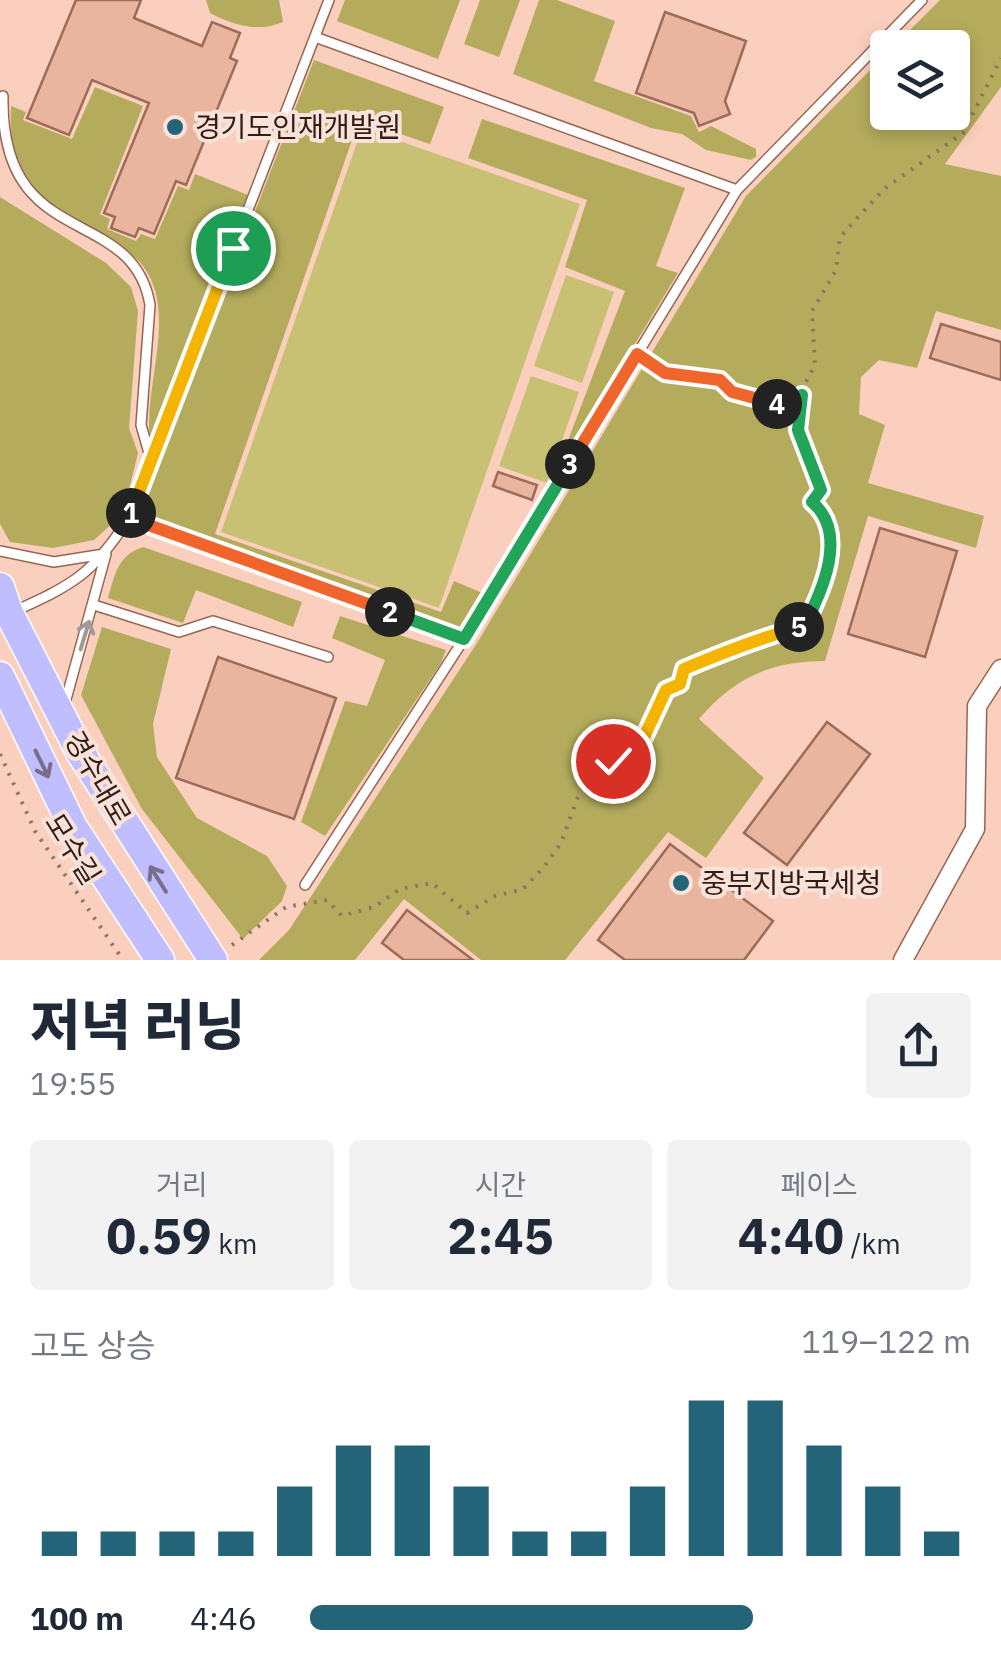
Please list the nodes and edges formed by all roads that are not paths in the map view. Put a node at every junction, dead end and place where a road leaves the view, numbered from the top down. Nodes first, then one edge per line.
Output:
1 (329, 0) edge
2 (922, 0) edge
3 (315, 37) junction
4 (3, 96) dead end
5 (736, 190) junction
6 (152, 460) junction
7 (129, 518) junction
8 (0, 551) edge
9 (106, 554) junction
10 (94, 605) junction
11 (3, 606) edge
12 (464, 639) junction
13 (328, 657) dead end
14 (1001, 669) edge
15 (0, 676) edge
16 (62, 716) junction
17 (305, 885) dead end
18 (160, 960) edge
19 (212, 960) edge
20 (904, 960) edge

1 - 3 lane
2 - 5 lane
3 - 5 lane
3 - 6 lane
4 - 6 lane
5 - 12 lane
6 - 7 lane
7 - 9 lane
7 - 12 lane
8 - 9 lane
9 - 10 lane
9 - 11 lane
10 - 13 lane
16 -> 10 lane
11 - 16 main road, 경수대로
12 - 17 lane
14 - 20 street
15 -> 18 main road, 경수대로
19 -> 16 main road, 경수대로

